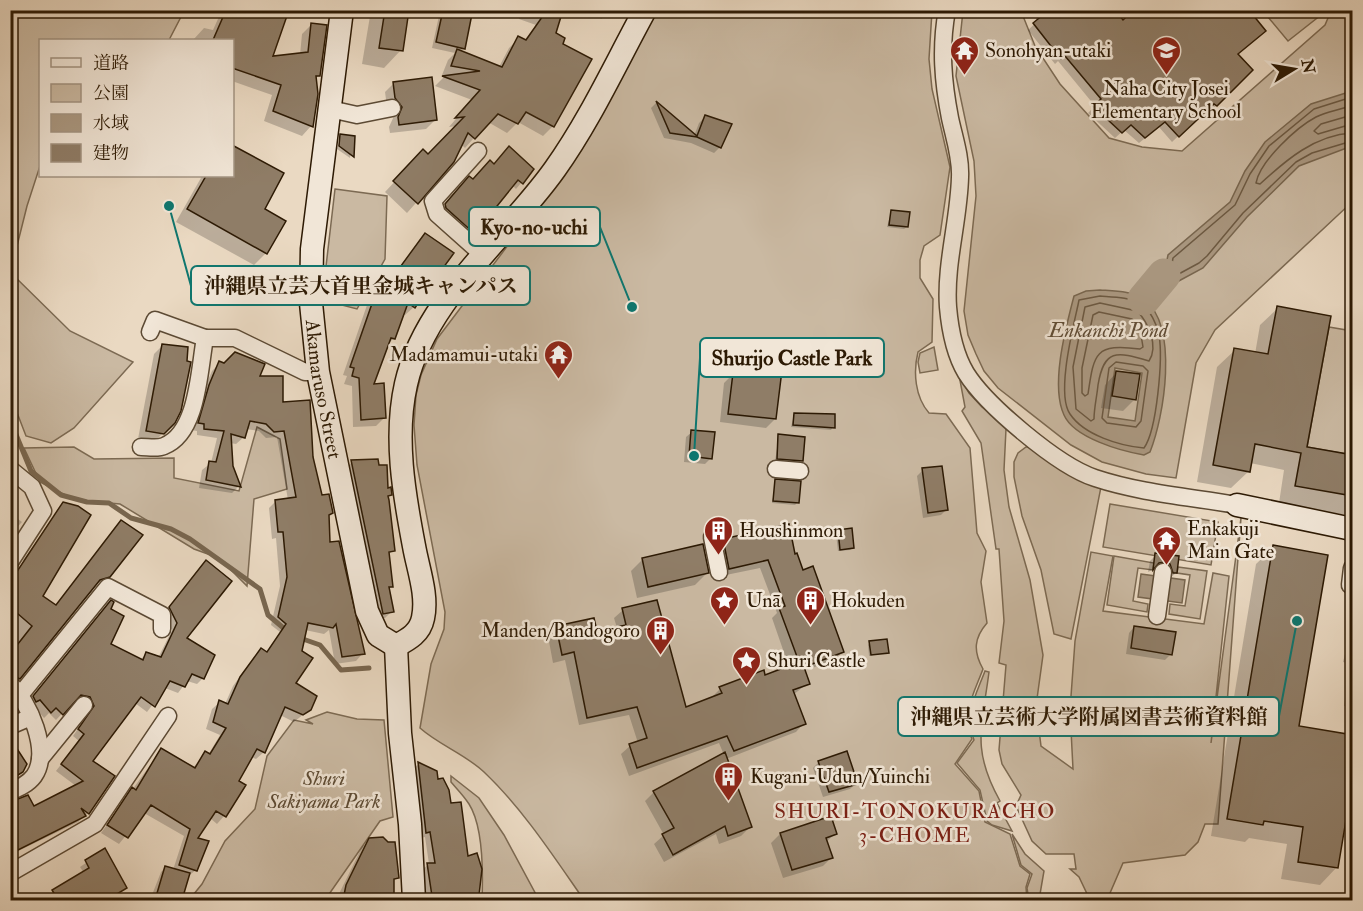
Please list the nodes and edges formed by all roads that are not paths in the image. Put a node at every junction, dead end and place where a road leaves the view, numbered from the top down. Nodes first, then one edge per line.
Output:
1 (342, 10) edge
2 (645, 10) edge
3 (947, 10) edge
4 (392, 108) dead end
5 (330, 109) junction
6 (478, 151) dead end
7 (483, 255) junction
8 (150, 332) dead end
9 (205, 338) junction
10 (318, 372) junction
11 (141, 447) dead end
12 (10, 469) edge
13 (776, 469) dead end
14 (800, 471) dead end
15 (1237, 505) joint
16 (1353, 529) edge
17 (712, 537) dead end
18 (10, 562) edge
19 (1353, 567) edge
20 (719, 572) dead end
21 (1163, 572) dead end
22 (1350, 585) dead end
23 (1158, 610) dead end
24 (162, 629) dead end
25 (396, 646) junction
26 (16, 689) edge
27 (84, 705) dead end
28 (168, 716) dead end
29 (31, 717) junction
30 (10, 726) edge
31 (40, 759) junction
32 (10, 792) edge
33 (10, 873) edge
34 (414, 900) edge

1 - 5 street, Akamaruso Street
2 - 7 street
3 - 15 street
4 - 5 street
5 - 10 street, Akamaruso Street
6 - 7 street
7 - 25 street
8 - 9 street
9 - 10 street
9 - 11 street
10 - 25 street, Akamaruso Street
12 - 18 street
13 - 14 street
15 - 16 street
17 - 20 street
19 - 22 street
21 - 23 street
24 - 26 street
25 - 34 street
26 - 29 street
27 - 31 street
28 - 33 street
29 - 30 street
29 - 31 street
31 - 32 street

